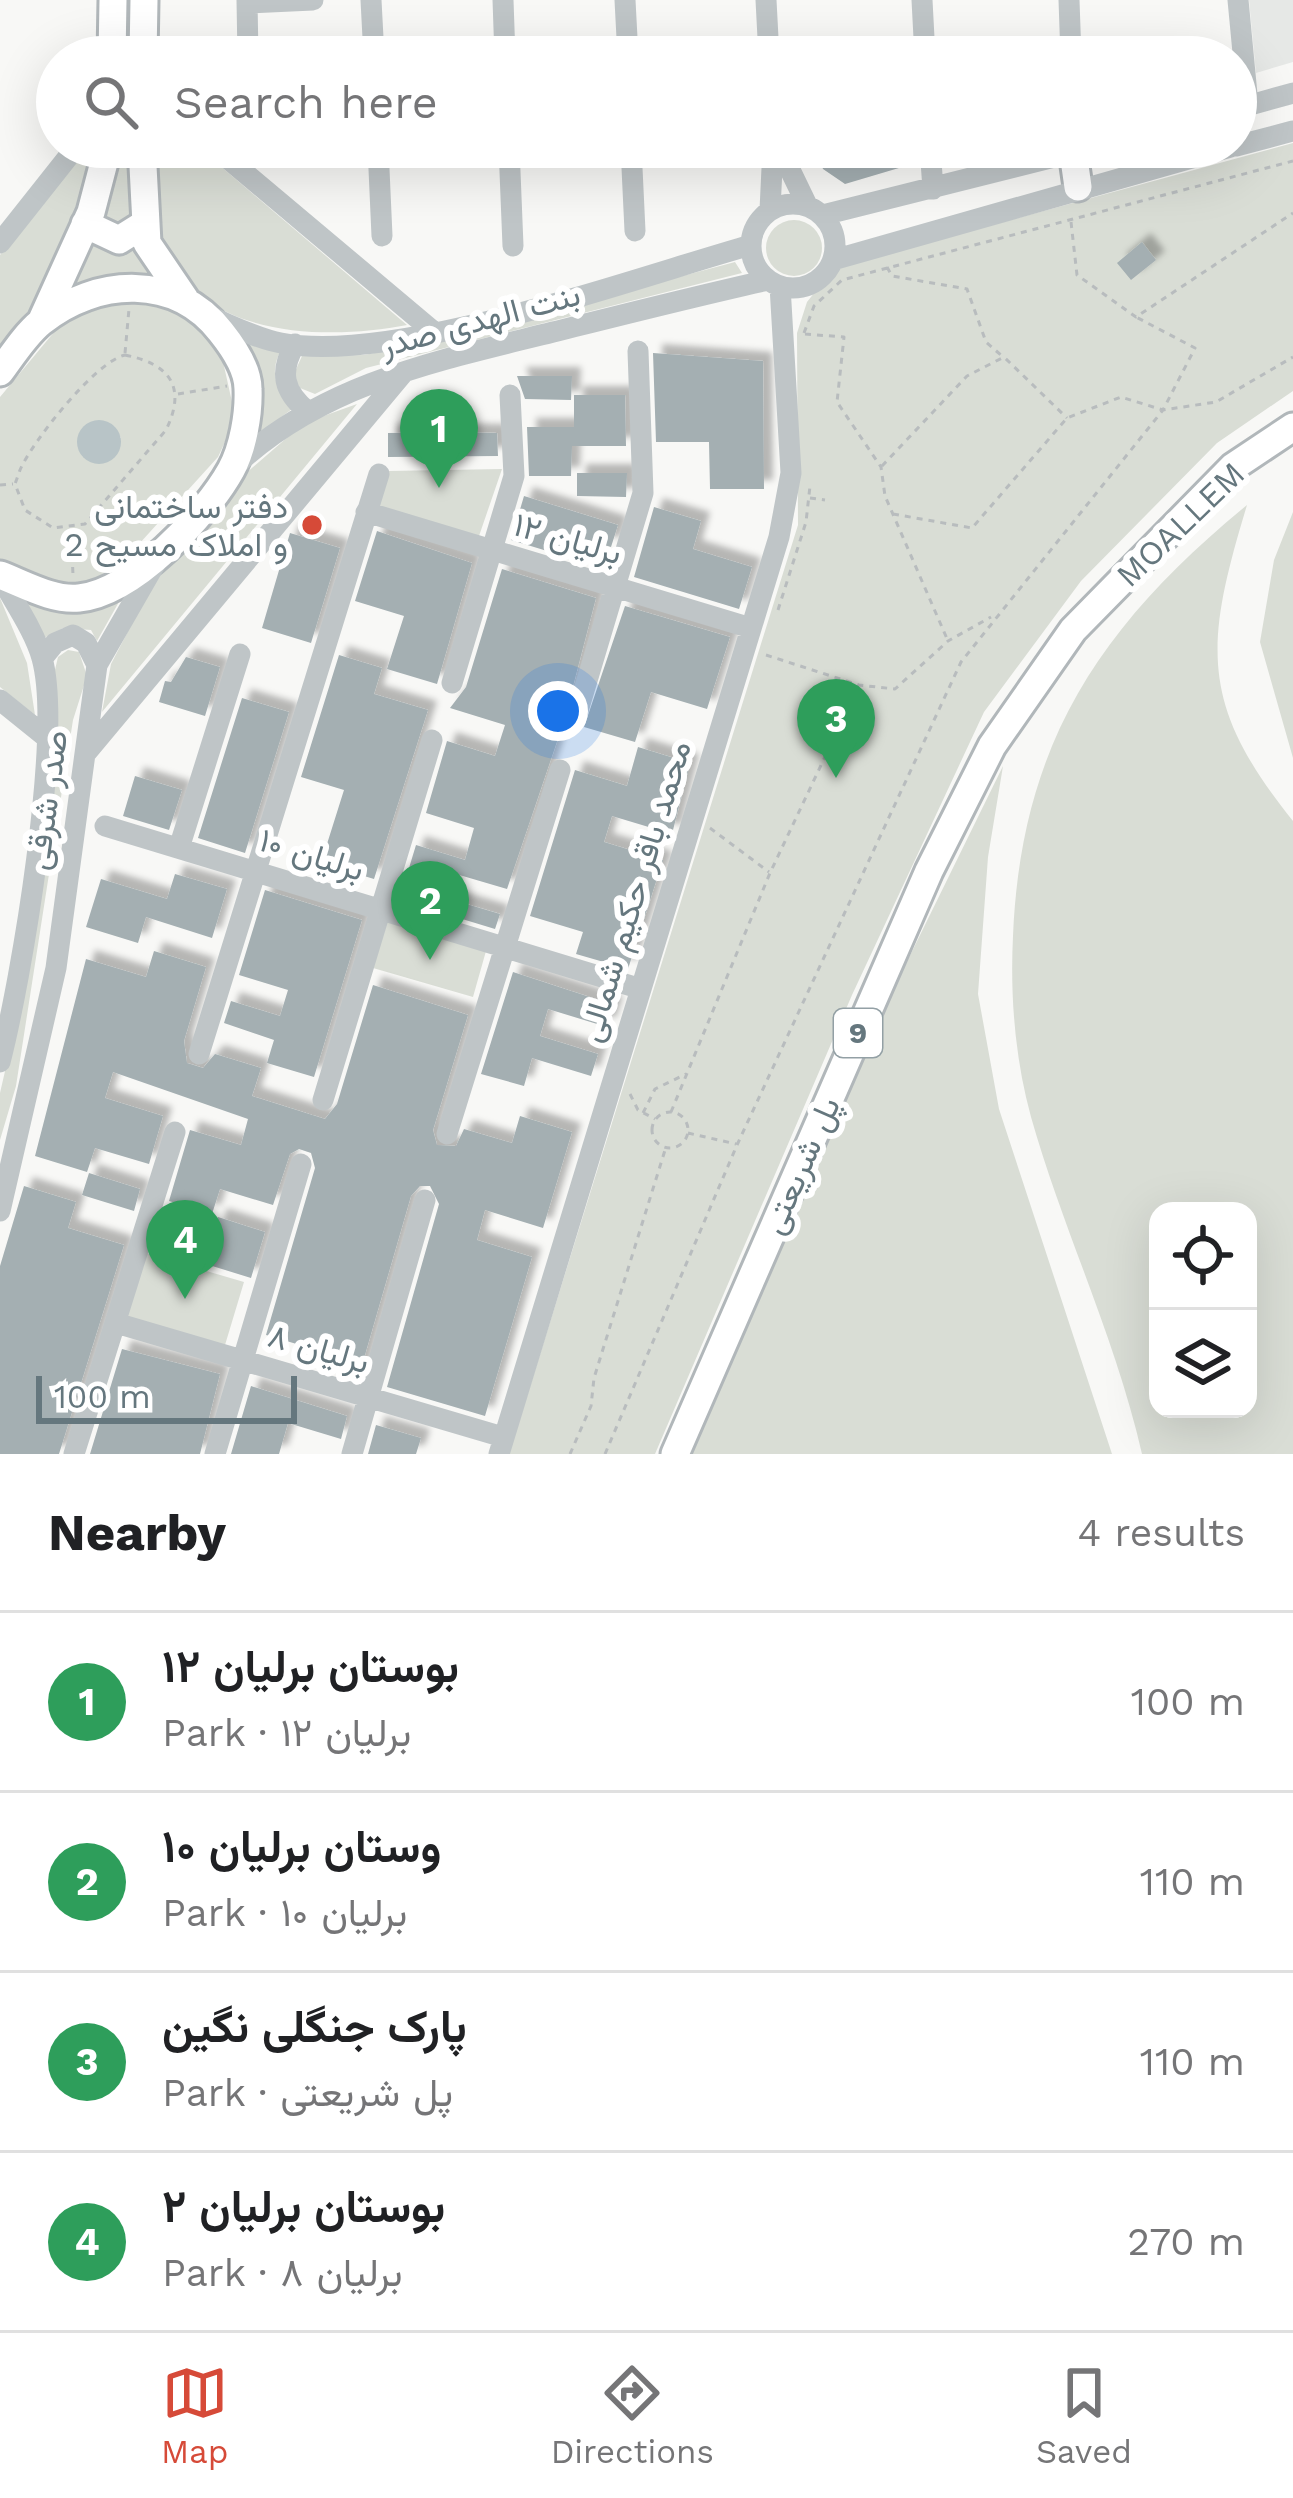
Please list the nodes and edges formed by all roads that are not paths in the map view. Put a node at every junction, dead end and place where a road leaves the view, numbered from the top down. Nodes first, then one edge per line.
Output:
1 (113, 0) edge
2 (144, 0) edge
3 (313, 0) edge
4 (371, 0) edge
5 (502, 0) edge
6 (625, 0) edge
7 (766, 0) edge
8 (922, 0) edge
9 (1069, 0) edge
10 (1238, 0) edge
11 (247, 1) edge
12 (112, 36) edge
13 (143, 36) edge
14 (248, 36) edge
15 (373, 36) edge
16 (504, 36) edge
17 (627, 36) edge
18 (768, 36) edge
19 (924, 36) edge
20 (1070, 36) edge
21 (1239, 36) edge
22 (1293, 93) edge
23 (1257, 103) edge
24 (1293, 131) edge
25 (1257, 140) edge
26 (59, 168) edge
27 (102, 168) edge
28 (143, 168) edge
29 (239, 168) edge
30 (379, 168) edge
31 (510, 168) edge
32 (632, 168) edge
33 (774, 168) edge
34 (789, 168) edge
35 (932, 168) edge
36 (1010, 168) edge
37 (1079, 168) edge
38 (1152, 168) edge
39 (1078, 188) junction
40 (933, 189) junction
41 (770, 210) junction
42 (815, 210) junction
43 (146, 223) junction
44 (85, 224) junction
45 (635, 231) dead end
46 (382, 236) dead end
47 (0, 243) edge
48 (751, 245) junction
49 (513, 246) dead end
50 (833, 260) junction
51 (774, 283) junction
52 (804, 287) junction
53 (185, 299) junction
54 (209, 317) junction
55 (41, 322) junction
56 (434, 332) junction
57 (783, 342) junction
58 (295, 344) junction
59 (638, 351) dead end
60 (0, 372) edge
61 (404, 372) junction
62 (510, 395) dead end
63 (308, 412) junction
64 (1293, 427) edge
65 (231, 469) junction
66 (380, 474) dead end
67 (366, 512) junction
68 (493, 550) junction
69 (162, 553) junction
70 (0, 575) edge
71 (616, 586) junction
72 (751, 628) junction
73 (240, 654) dead end
74 (42, 658) junction
75 (98, 665) junction
76 (452, 683) dead end
77 (0, 700) edge
78 (577, 714) dead end
79 (46, 737) junction
80 (432, 740) dead end
81 (85, 753) junction
82 (560, 770) dead end
83 (105, 826) dead end
84 (179, 848) junction
85 (255, 871) junction
86 (381, 910) junction
87 (504, 946) junction
88 (638, 988) junction
89 (200, 1054) dead end
90 (0, 1062) edge
91 (323, 1100) dead end
92 (175, 1132) dead end
93 (447, 1134) dead end
94 (301, 1164) dead end
95 (425, 1200) dead end
96 (0, 1211) edge
97 (116, 1323) junction
98 (244, 1360) junction
99 (370, 1397) junction
100 (501, 1446) edge
101 (74, 1454) edge
102 (215, 1454) edge
103 (352, 1454) edge
104 (675, 1454) edge

1 - 12 main road
2 - 13 main road
3 - 11 street
4 - 15 street
5 - 16 street
6 - 17 street
7 - 18 street
8 - 19 street
9 - 20 street
10 - 21 street
11 - 14 street
22 - 23 street
24 - 25 street
26 - 47 street
27 - 44 main road
28 - 43 main road
29 - 56 street
30 - 46 street
31 - 49 street
32 - 45 street
33 - 41 street
34 - 42 street
35 - 40 street
36 - 40 street
37 - 39 main road
38 - 39 street
39 - 50 street
40 - 42 street
41 - 42 street
41 - 48 street
42 - 50 street
43 - 44 main road
43 - 53 main road
44 - 55 main road
48 - 51 street
48 - 56 street, بنت الهدی صدر
50 - 52 street
51 - 52 street
51 - 57 street, محمد باقر حکیم شمالی
51 - 61 street, بنت الهدی صدر
52 - 57 street
53 - 54 main road
53 - 55 main road
54 - 58 street, بنت الهدی صدر
54 - 65 main road
55 - 60 main road
56 - 58 street, بنت الهدی صدر
57 - 72 street, محمد باقر حکیم شمالی
58 - 63 street
59 - 71 street
61 - 63 street, بنت الهدی صدر
61 - 81 street
62 - 68 street
63 - 65 street, بنت الهدی صدر
64 - 104 main road, پل شریعتی / 9
65 - 69 main road
66 - 67 street
67 - 68 street, برلیان ۱۲
67 - 85 street
68 - 71 street, برلیان ۱۲
68 - 76 street
69 - 70 main road
69 - 75 street, صدر شرقی
70 - 74 street, صدر شرقی
71 - 72 street, برلیان ۱۲
71 - 78 street
72 - 88 street, محمد باقر حکیم شمالی
73 - 84 street
74 - 75 street
74 - 79 street, صدر شرقی
75 - 81 street, صدر شرقی
77 - 79 street
79 - 90 street, صدر شرقی
80 - 86 street
81 - 96 street, صدر شرقی
82 - 87 street
83 - 84 street, برلیان ۱۰
84 - 85 street, برلیان ۱۰
85 - 86 street, برلیان ۱۰
85 - 89 street
86 - 87 street, برلیان ۱۰
86 - 91 street
87 - 88 street, برلیان ۱۰
87 - 93 street
88 - 100 street, محمد باقر حکیم شمالی
92 - 97 street
94 - 98 street
95 - 99 street
97 - 98 street, برلیان ۸
97 - 101 street
98 - 99 street, برلیان ۸
98 - 102 street
99 - 100 street, برلیان ۸
99 - 103 street

